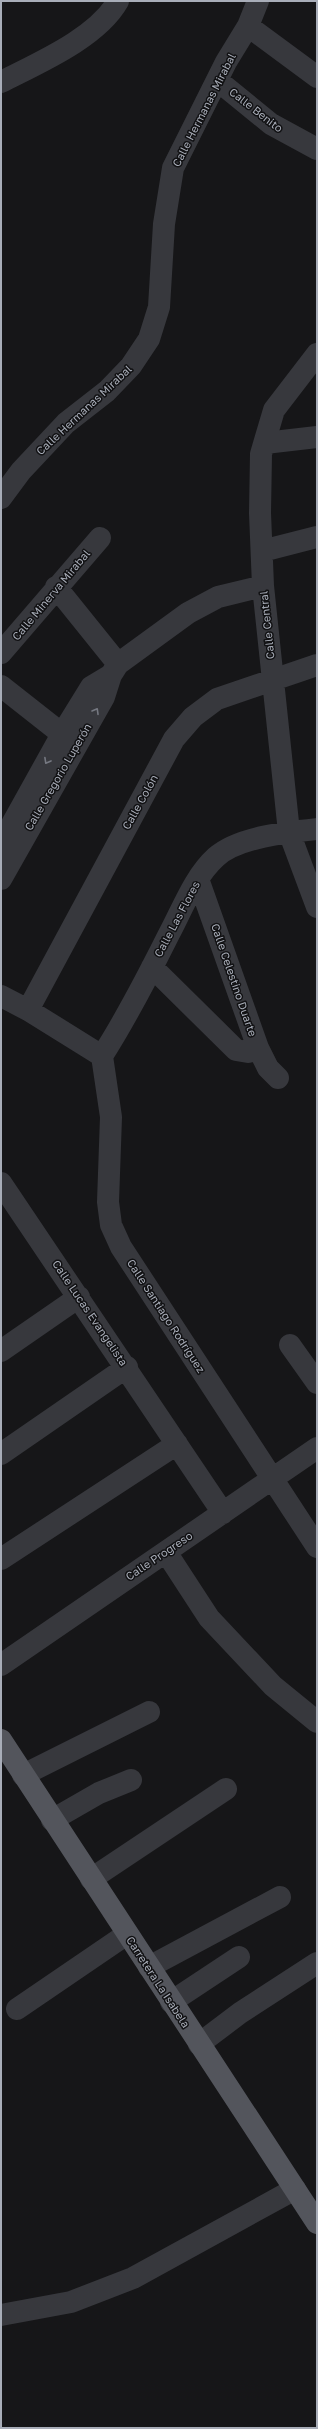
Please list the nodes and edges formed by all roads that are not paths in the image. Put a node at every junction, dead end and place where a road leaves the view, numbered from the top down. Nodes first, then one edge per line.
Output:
1 (118, 1) edge
2 (258, 1) edge
3 (248, 26) junction
4 (317, 77) edge
5 (217, 80) junction
6 (1, 82) edge
7 (317, 149) edge
8 (317, 354) edge
9 (317, 437) edge
10 (265, 442) junction
11 (1, 498) edge
12 (317, 537) edge
13 (100, 538) dead end
14 (262, 551) junction
15 (263, 586) junction
16 (56, 587) junction
17 (1, 653) edge
18 (317, 665) edge
19 (114, 669) junction
20 (273, 680) junction
21 (1, 686) edge
22 (62, 734) junction
23 (317, 829) edge
24 (289, 832) junction
25 (7, 839) edge
26 (1, 879) edge
27 (198, 879) junction
28 (317, 907) edge
29 (152, 967) junction
30 (1, 996) edge
31 (28, 1010) junction
32 (258, 1048) junction
33 (102, 1056) junction
34 (278, 1078) dead end
35 (1, 1183) edge
36 (79, 1297) junction
37 (4, 1342) edge
38 (290, 1345) dead end
39 (127, 1367) junction
40 (317, 1383) edge
41 (177, 1444) junction
42 (317, 1448) edge
43 (1, 1454) edge
44 (272, 1479) junction
45 (223, 1512) junction
46 (317, 1547) edge
47 (166, 1552) junction
48 (1, 1559) edge
49 (1, 1665) edge
50 (149, 1712) dead end
51 (317, 1722) edge
52 (1, 1740) edge
53 (23, 1775) junction
54 (131, 1780) dead end
55 (226, 1789) dead end
56 (52, 1820) junction
57 (91, 1879) junction
58 (280, 1897) dead end
59 (127, 1934) junction
60 (239, 1957) dead end
61 (317, 1963) edge
62 (149, 1967) junction
63 (171, 2002) junction
64 (16, 2009) dead end
65 (199, 2044) junction
66 (295, 2189) junction
67 (315, 2217) edge
68 (1, 2315) edge

1 - 6 street
2 - 3 street, Calle Hermanas Mirabal
3 - 4 street
3 - 5 street, Calle Hermanas Mirabal
5 - 7 street, Calle Benito
5 - 11 street, Calle Hermanas Mirabal
8 - 10 street, Calle Central
9 - 10 street
10 - 14 street, Calle Central
12 - 14 street
13 - 16 street, Calle Minerva Mirabal
14 - 15 street, Calle Central
15 - 19 street, Calle Gregorio Luperón
15 - 20 street, Calle Central
16 - 17 street, Calle Minerva Mirabal
16 - 19 street
18 - 20 street, Calle Colón
19 - 22 street, Calle Gregorio Luperón
25 -> 19 street, Calle Gregorio Luperón
20 - 24 street, Calle Central
20 - 31 street, Calle Colón
21 - 22 street
22 -> 25 street, Calle Gregorio Luperón
23 - 24 street, Calle Las Flores
24 - 27 street, Calle Las Flores
24 - 28 street, Calle Central
25 - 26 street, Calle Gregorio Luperón
27 - 29 street, Calle Las Flores
27 - 32 street, Calle Celestino Duarte
29 - 32 street
29 - 33 street, Calle Las Flores
30 - 31 street
31 - 33 street
32 - 34 street, Calle Celestino Duarte
33 - 44 street, Calle Santiago Rodríguez
35 - 36 street, Calle Lucas Evangelista
36 - 37 street
36 - 39 street, Calle Lucas Evangelista
38 - 40 street
39 - 41 street, Calle Lucas Evangelista
39 - 43 street
41 - 45 street, Calle Lucas Evangelista
41 - 48 street
42 - 44 street, Calle Progreso
44 - 45 street, Calle Progreso
44 - 46 street, Calle Santiago Rodríguez
45 - 47 street, Calle Progreso
47 - 49 street, Calle Progreso
47 - 51 street
50 - 53 street
52 - 53 main road, Carretera La Isabela
53 - 56 main road, Carretera La Isabela
54 - 56 street
55 - 57 street
56 - 57 main road, Carretera La Isabela
57 - 59 main road, Carretera La Isabela
58 - 62 street
59 - 62 main road, Carretera La Isabela
59 - 64 street
60 - 63 street
61 - 65 street
62 - 63 main road, Carretera La Isabela
63 - 65 main road, Carretera La Isabela
65 - 66 main road, Carretera La Isabela
66 - 67 main road, Carretera La Isabela
66 - 68 street

